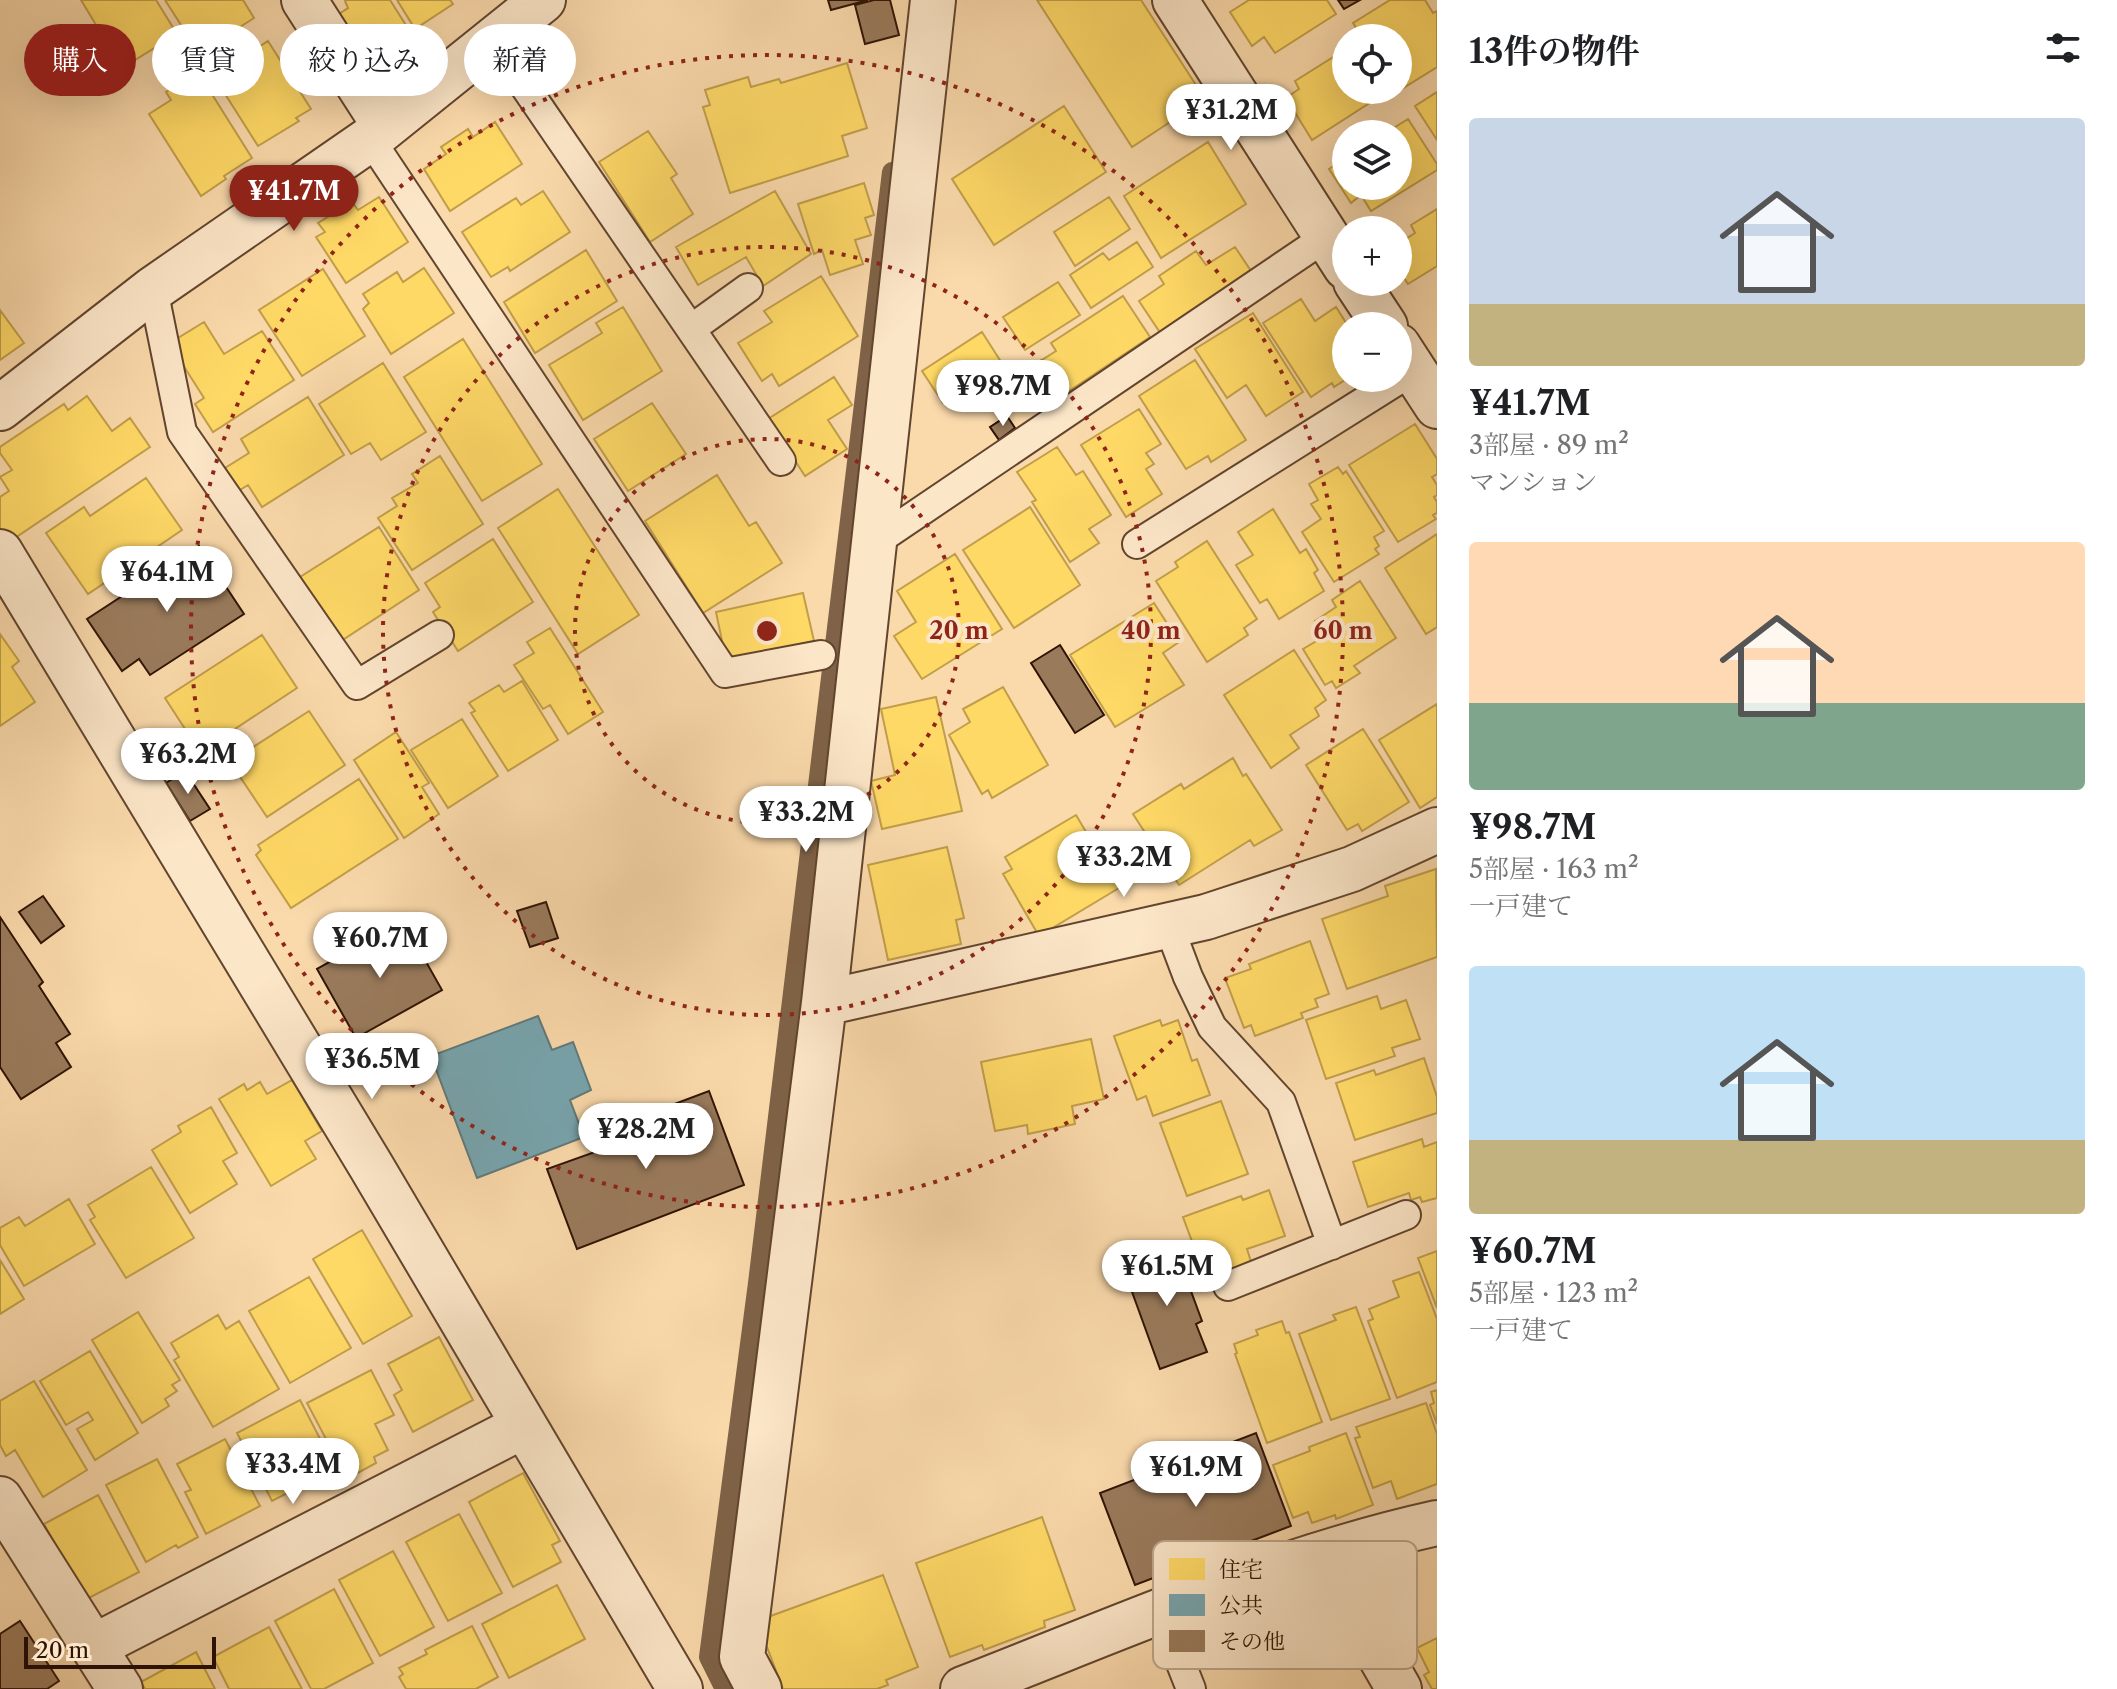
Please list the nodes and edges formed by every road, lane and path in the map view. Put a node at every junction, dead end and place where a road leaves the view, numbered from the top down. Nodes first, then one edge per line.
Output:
1 (304, 0) edge
2 (543, 0) edge
3 (933, 0) edge
4 (1175, 0) edge
5 (513, 24) edge
6 (464, 63) edge
7 (531, 96) edge
8 (377, 132) junction
9 (1332, 246) edge
10 (1332, 255) edge
11 (748, 288) dead end
12 (153, 289) junction
13 (691, 329) junction
14 (1412, 367) edge
15 (1357, 392) edge
16 (1437, 406) edge
17 (0, 408) edge
18 (781, 461) dead end
19 (874, 543) junction
20 (1137, 544) dead end
21 (0, 552) edge
22 (439, 635) dead end
23 (821, 655) dead end
24 (1437, 830) edge
25 (1168, 924) junction
26 (824, 1003) junction
27 (1406, 1215) dead end
28 (1332, 1245) junction
29 (1228, 1286) dead end
30 (523, 1426) junction
31 (0, 1499) edge
32 (1437, 1523) edge
33 (1372, 1541) edge
34 (1153, 1616) edge
35 (95, 1646) junction
36 (1183, 1669) edge
37 (1388, 1669) edge
38 (120, 1689) edge
39 (680, 1689) edge
40 (759, 1689) edge
41 (963, 1689) edge
42 (1191, 1689) edge
43 (1399, 1689) edge

1 - 8 street
2 - 5 street
3 - 19 street
4 - 9 street
6 - 8 street
7 - 13 lane
8 - 12 street
8 - 23 lane
10 - 19 lane
11 - 13 lane
12 - 17 street
12 - 22 lane
13 - 18 lane
14 - 16 street
15 - 20 lane
19 - 26 street
21 - 30 street
24 - 25 street
25 - 26 street
25 - 28 lane
26 - 40 street
27 - 28 lane
28 - 29 lane
30 - 35 street
30 - 39 street
31 - 35 street
32 - 33 street
34 - 41 street
35 - 38 street
36 - 42 lane
37 - 43 street

